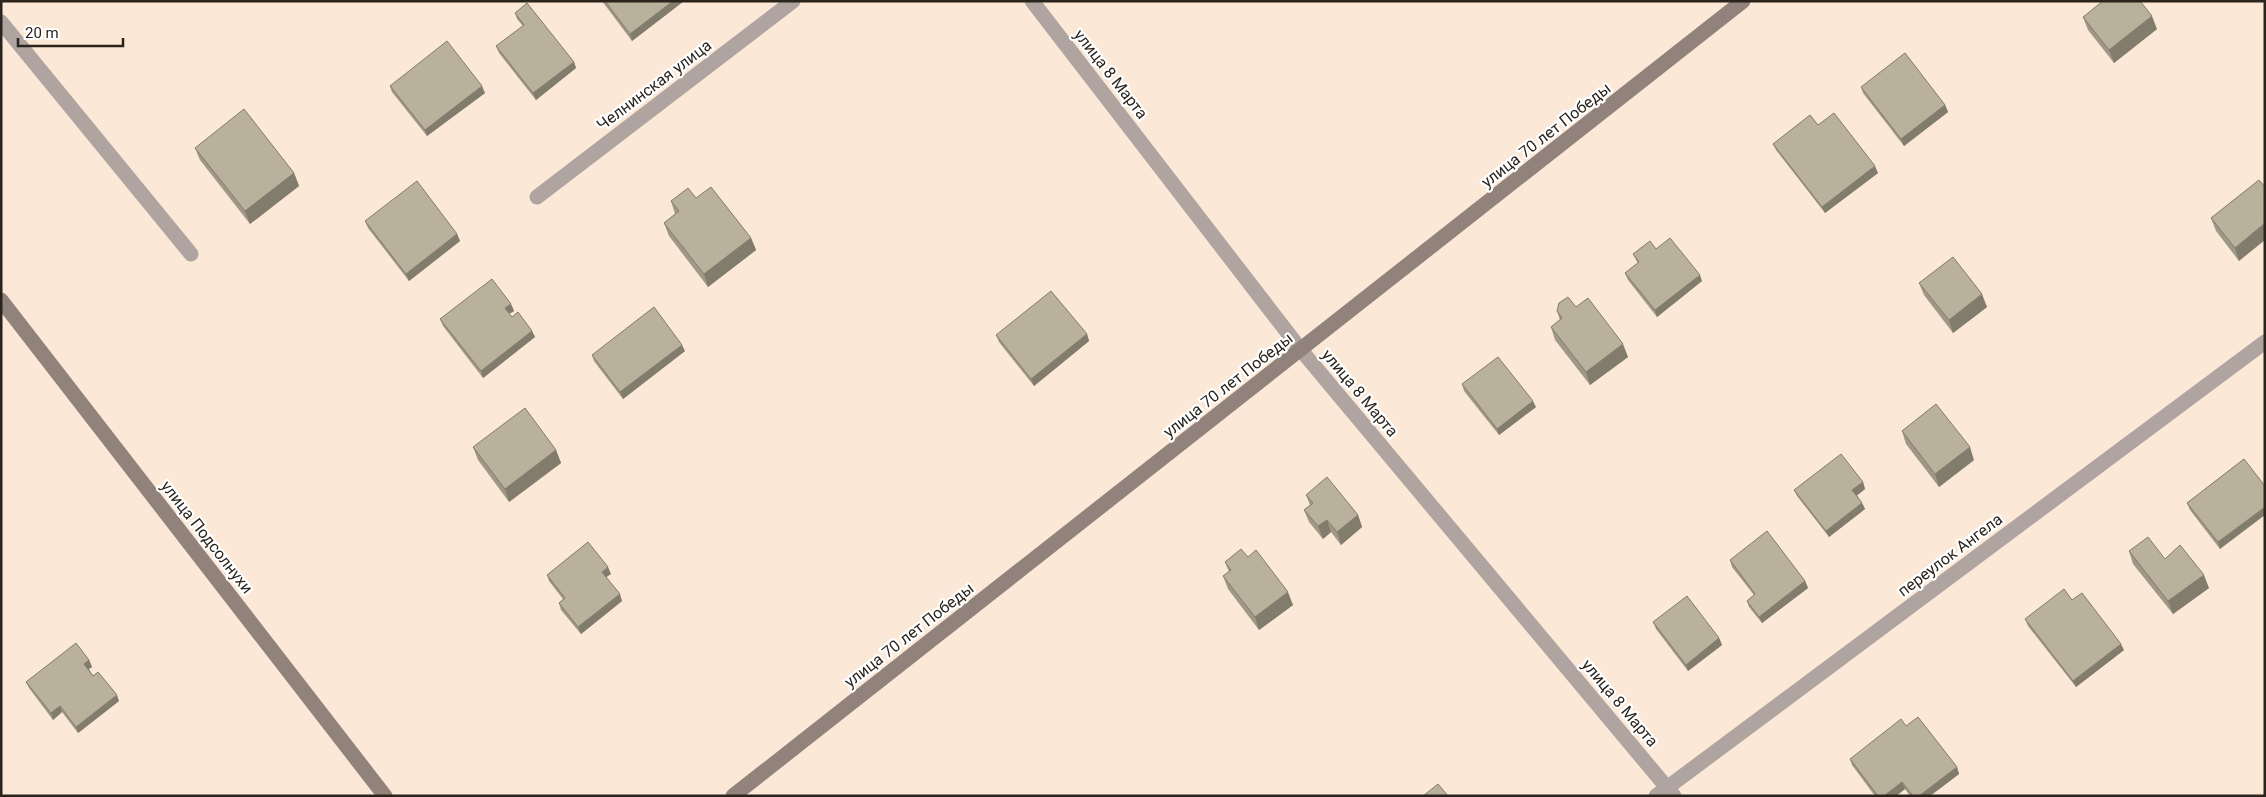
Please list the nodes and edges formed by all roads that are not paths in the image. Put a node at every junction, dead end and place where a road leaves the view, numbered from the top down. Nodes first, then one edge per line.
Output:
1 (793, 1) edge
2 (1032, 1) edge
3 (1743, 1) edge
4 (1, 22) edge
5 (537, 197) dead end
6 (191, 254) dead end
7 (1, 300) edge
8 (2265, 342) edge
9 (1301, 350) junction
10 (1666, 793) edge
11 (385, 796) edge
12 (733, 796) edge

1 - 5 street, Челнинская улица
2 - 9 street, улица 8 Марта
3 - 9 street, улица 70 лет Победы
4 - 6 street
7 - 11 street, улица Подсолнухи
8 - 10 street, переулок Ангела
9 - 10 street, улица 8 Марта
9 - 12 street, улица 70 лет Победы

